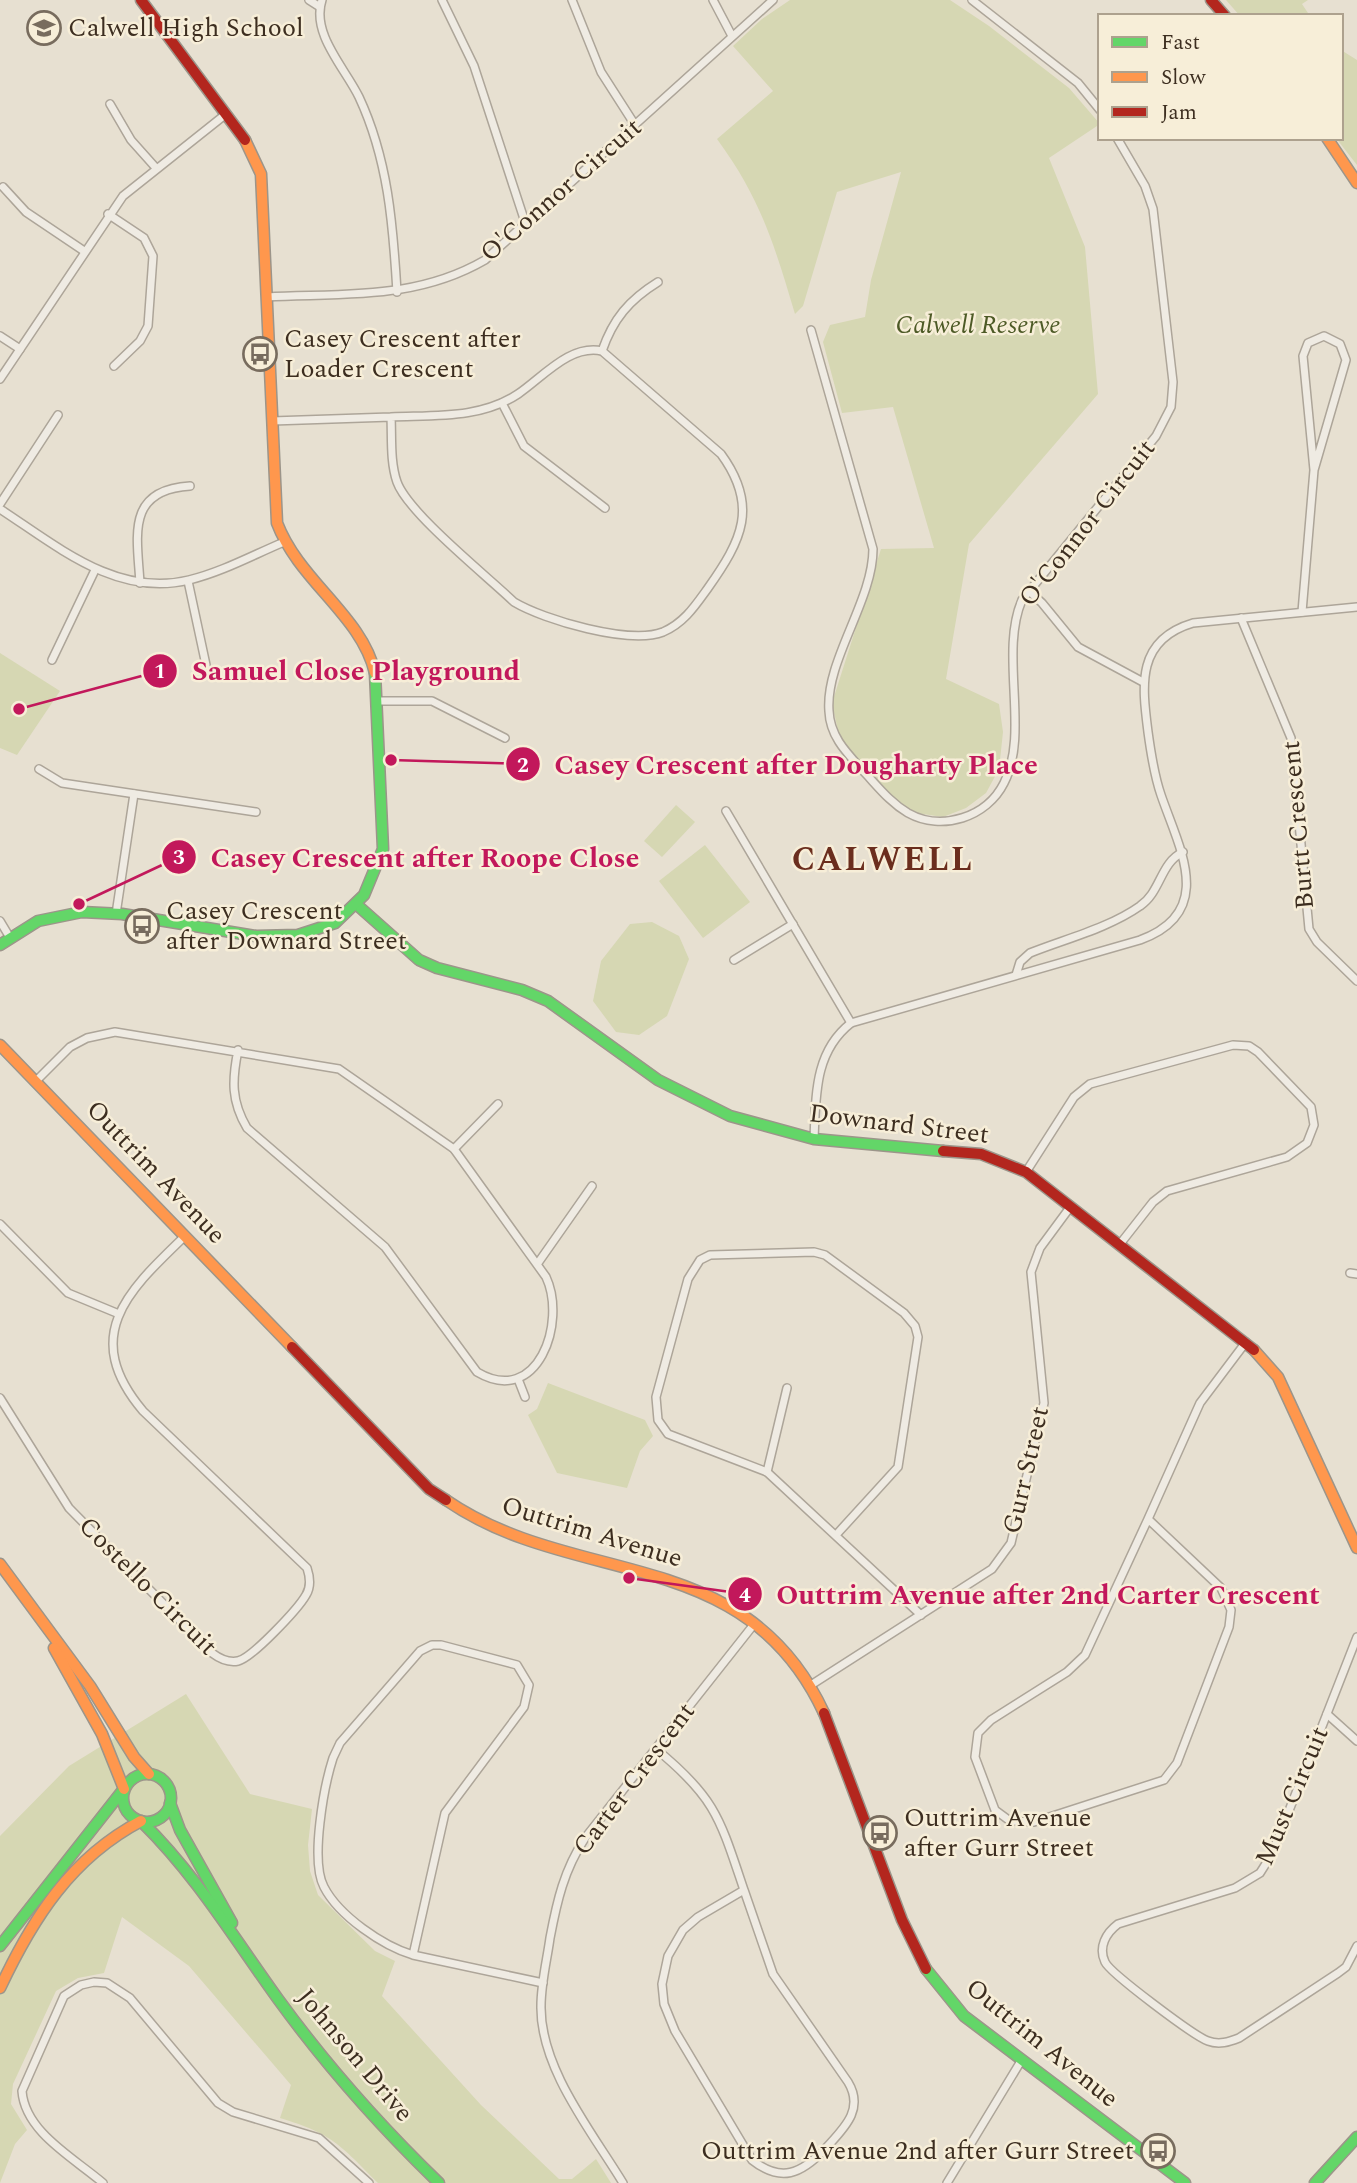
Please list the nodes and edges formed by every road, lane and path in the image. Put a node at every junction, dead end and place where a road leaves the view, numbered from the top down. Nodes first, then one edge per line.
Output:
1 (141, 0) edge
2 (309, 0) edge
3 (442, 0) edge
4 (572, 0) edge
5 (713, 0) edge
6 (773, 0) edge
7 (972, 0) edge
8 (1211, 0) edge
9 (321, 4) edge
10 (1223, 14) edge
11 (732, 36) junction
12 (110, 104) dead end
13 (1098, 108) edge
14 (226, 114) junction
15 (635, 125) junction
16 (1118, 140) edge
17 (1327, 140) edge
18 (156, 168) junction
19 (1357, 183) edge
20 (3, 187) dead end
21 (108, 214) junction
22 (526, 225) junction
23 (84, 251) junction
24 (658, 282) dead end
25 (397, 292) junction
26 (267, 296) junction
27 (811, 330) dead end
28 (0, 336) edge
29 (20, 349) junction
30 (602, 351) junction
31 (114, 366) dead end
32 (0, 379) edge
33 (502, 403) junction
34 (58, 415) dead end
35 (391, 417) junction
36 (272, 421) junction
37 (1314, 470) junction
38 (190, 486) dead end
39 (605, 508) dead end
40 (0, 509) edge
41 (284, 542) junction
42 (95, 570) junction
43 (188, 581) junction
44 (140, 583) junction
45 (1028, 590) junction
46 (1357, 607) edge
47 (1301, 612) junction
48 (1241, 618) junction
49 (52, 660) dead end
50 (206, 665) dead end
51 (1143, 682) junction
52 (379, 701) junction
53 (505, 738) dead end
54 (39, 769) dead end
55 (134, 794) junction
56 (726, 811) dead end
57 (256, 812) dead end
58 (1183, 852) junction
59 (356, 904) junction
60 (116, 914) junction
61 (0, 921) edge
62 (793, 924) junction
63 (9, 936) junction
64 (0, 945) edge
65 (734, 960) dead end
66 (1016, 975) junction
67 (1357, 981) edge
68 (851, 1023) junction
69 (0, 1045) edge
70 (237, 1050) junction
71 (37, 1080) junction
72 (498, 1104) dead end
73 (814, 1139) junction
74 (454, 1149) junction
75 (1026, 1172) junction
76 (592, 1186) dead end
77 (1071, 1206) junction
78 (0, 1224) edge
79 (185, 1236) junction
80 (1120, 1244) junction
81 (538, 1263) junction
82 (119, 1314) junction
83 (1246, 1341) junction
84 (518, 1379) junction
85 (787, 1388) dead end
86 (526, 1397) dead end
87 (0, 1398) edge
88 (766, 1472) junction
89 (1148, 1518) junction
90 (836, 1535) junction
91 (1357, 1548) edge
92 (0, 1564) edge
93 (921, 1615) junction
94 (37, 1617) junction
95 (755, 1623) junction
96 (1357, 1637) edge
97 (811, 1685) junction
98 (1327, 1714) junction
99 (1357, 1741) edge
100 (656, 1749) junction
101 (149, 1774) junction
102 (124, 1790) junction
103 (170, 1803) junction
104 (141, 1821) junction
105 (744, 1890) junction
106 (0, 1946) edge
107 (1357, 1946) edge
108 (244, 1949) junction
109 (413, 1955) junction
110 (543, 1983) junction
111 (0, 1987) edge
112 (1021, 2061) junction
113 (1357, 2137) edge
114 (103, 2183) edge
115 (369, 2183) edge
116 (439, 2183) edge
117 (623, 2183) edge
118 (947, 2183) edge
119 (1185, 2183) edge
120 (1315, 2183) edge

1 - 14 street
2 - 9 street
3 - 22 street
4 - 15 street
5 - 11 street
6 - 11 street, O'Connor Circuit
7 - 13 street
8 - 10 street
9 - 25 street
11 - 15 street, O'Connor Circuit
12 - 18 street
14 - 18 street
14 - 26 street
15 - 22 street, O'Connor Circuit
16 - 45 street, O'Connor Circuit
17 - 19 street
18 - 21 street
20 - 23 street
21 - 23 street
21 - 31 street
22 - 25 street, O'Connor Circuit
23 - 29 street
24 - 30 street
25 - 26 street, O'Connor Circuit
26 - 36 street
27 - 45 street, O'Connor Circuit
28 - 29 street
29 - 32 street
30 - 33 street
30 - 35 street
33 - 35 street
33 - 39 street
34 - 40 street
35 - 36 street
36 - 41 street
37 - 37 street
37 - 47 street
38 - 44 street
40 - 42 street
41 - 43 street
41 - 52 street
42 - 44 street
42 - 49 street
43 - 44 street
43 - 50 street
45 - 51 street
46 - 47 street
47 - 48 street
48 - 51 street
48 - 67 street, Burtt Crescent
51 - 58 street
52 - 53 street
52 - 59 street
54 - 55 street
55 - 57 street
55 - 60 street
56 - 62 street
58 - 66 street
58 - 66 street
59 - 60 street
59 - 73 street, Downard Street
60 - 63 street
61 - 63 street
62 - 65 street
62 - 68 street
63 - 64 street
66 - 68 street
68 - 73 street
69 - 71 street, Outtrim Avenue
70 - 71 street
70 - 74 street
70 - 84 street
71 - 79 street, Outtrim Avenue
72 - 74 street
73 - 75 street, Downard Street
74 - 81 street
75 - 77 street, Downard Street
75 - 80 street
76 - 81 street
77 - 80 street, Downard Street
77 - 93 street, Gurr Street
78 - 82 street
79 - 82 street, Costello Circuit
79 - 95 street, Outtrim Avenue
80 - 83 street, Downard Street
81 - 84 street
82 - 87 street, Costello Circuit
83 - 89 street
83 - 91 street, Downard Street
84 - 86 street
85 - 88 street
88 - 90 street
88 - 90 street
89 - 89 street
90 - 93 street
92 - 94 street
93 - 97 street, Gurr Street
94 - 101 street
94 - 102 street
95 - 97 street, Outtrim Avenue
95 - 100 street, Carter Crescent
96 - 98 street, Must Circuit
97 - 112 street, Outtrim Avenue
98 - 99 street, Must Circuit
98 - 107 street, Must Circuit
100 - 105 street
100 - 110 street, Carter Crescent
101 - 102 street
101 - 103 street
102 - 104 street
102 - 106 street
103 - 104 street
103 - 108 street, Johnson Drive
104 - 108 street, Johnson Drive
104 - 111 street
105 - 105 street
108 - 116 street, Johnson Drive
109 - 109 street
109 - 110 street
110 - 117 street, Carter Crescent
112 - 118 street
112 - 119 street, Outtrim Avenue
113 - 120 street
114 - 115 street

